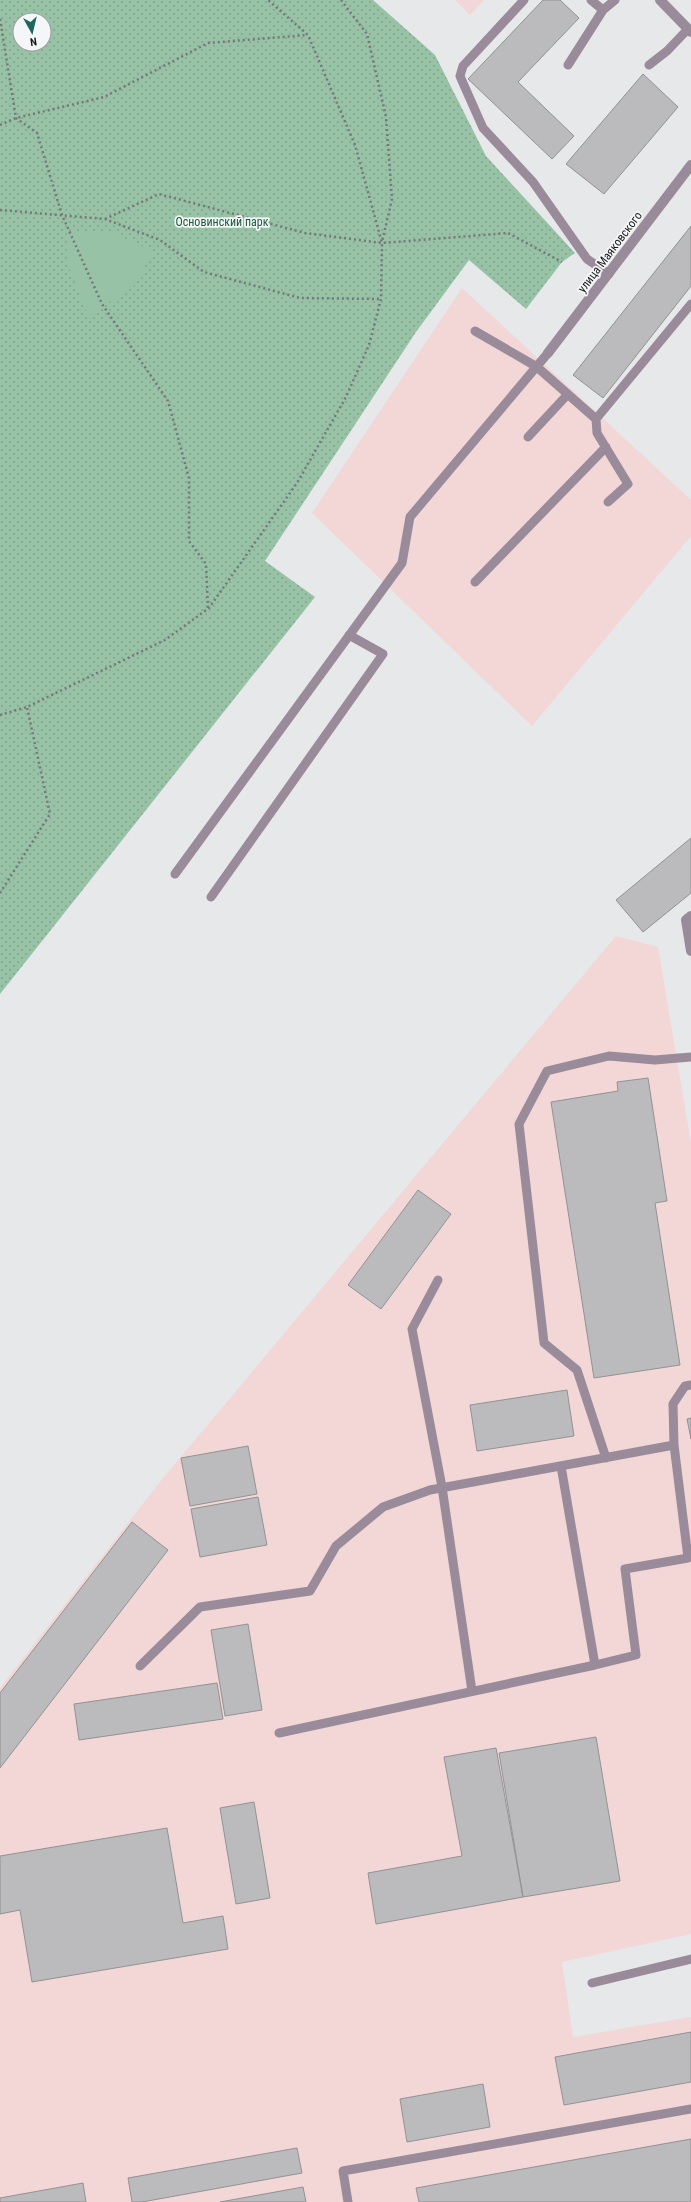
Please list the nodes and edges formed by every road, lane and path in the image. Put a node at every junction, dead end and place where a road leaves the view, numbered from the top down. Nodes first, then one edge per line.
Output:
1 (268, 0) edge
2 (341, 0) edge
3 (524, 0) edge
4 (591, 0) edge
5 (615, 0) edge
6 (660, 0) edge
7 (603, 10) junction
8 (0, 19) edge
9 (690, 31) edge
10 (308, 35) junction
11 (568, 65) dead end
12 (649, 65) dead end
13 (16, 118) junction
14 (0, 125) edge
15 (691, 165) edge
16 (0, 210) edge
17 (62, 215) junction
18 (105, 219) junction
19 (382, 243) junction
20 (562, 262) dead end
21 (610, 274) junction
22 (381, 299) junction
23 (691, 304) edge
24 (475, 331) dead end
25 (548, 353) joint
26 (537, 366) junction
27 (568, 394) junction
28 (596, 419) junction
29 (528, 438) dead end
30 (606, 447) junction
31 (608, 502) dead end
32 (476, 582) dead end
33 (208, 608) junction
34 (349, 635) junction
35 (27, 707) junction
36 (0, 715) edge
37 (175, 874) dead end
38 (0, 893) edge
39 (211, 897) dead end
40 (691, 916) edge
41 (691, 951) edge
42 (691, 1057) edge
43 (438, 1280) dead end
44 (691, 1385) edge
45 (674, 1445) junction
46 (606, 1458) junction
47 (561, 1466) junction
48 (442, 1487) junction
49 (595, 1665) junction
50 (140, 1666) dead end
51 (472, 1692) junction
52 (279, 1733) dead end
53 (691, 1960) edge
54 (592, 1983) dead end
55 (691, 2110) edge
56 (348, 2202) edge

1 - 10 path
2 - 19 path
3 - 21 lane
4 - 7 lane
5 - 7 lane
6 - 9 street
7 - 11 lane
8 - 13 path
9 - 12 lane
10 - 13 path
10 - 19 path
13 - 14 path
13 - 17 path
15 - 21 street, улица Маяковского
16 - 17 path
17 - 18 path
17 - 33 path
18 - 19 path
18 - 22 path
19 - 20 path
19 - 22 path
21 - 25 street, улица Маяковского
22 - 33 path
23 - 28 lane
24 - 26 lane
25 - 26 lane
26 - 27 lane
26 - 34 lane
27 - 28 lane
27 - 29 lane
28 - 30 lane
30 - 31 lane
30 - 32 lane
33 - 35 path
34 - 37 lane
34 - 39 lane
35 - 36 path
35 - 38 path
40 - 41 street
42 - 46 lane
43 - 48 lane
44 - 45 lane
45 - 46 lane
45 - 49 lane
46 - 47 lane
47 - 48 lane
47 - 49 lane
48 - 50 lane
48 - 51 lane
49 - 51 lane
51 - 52 lane
53 - 54 lane
55 - 56 lane

